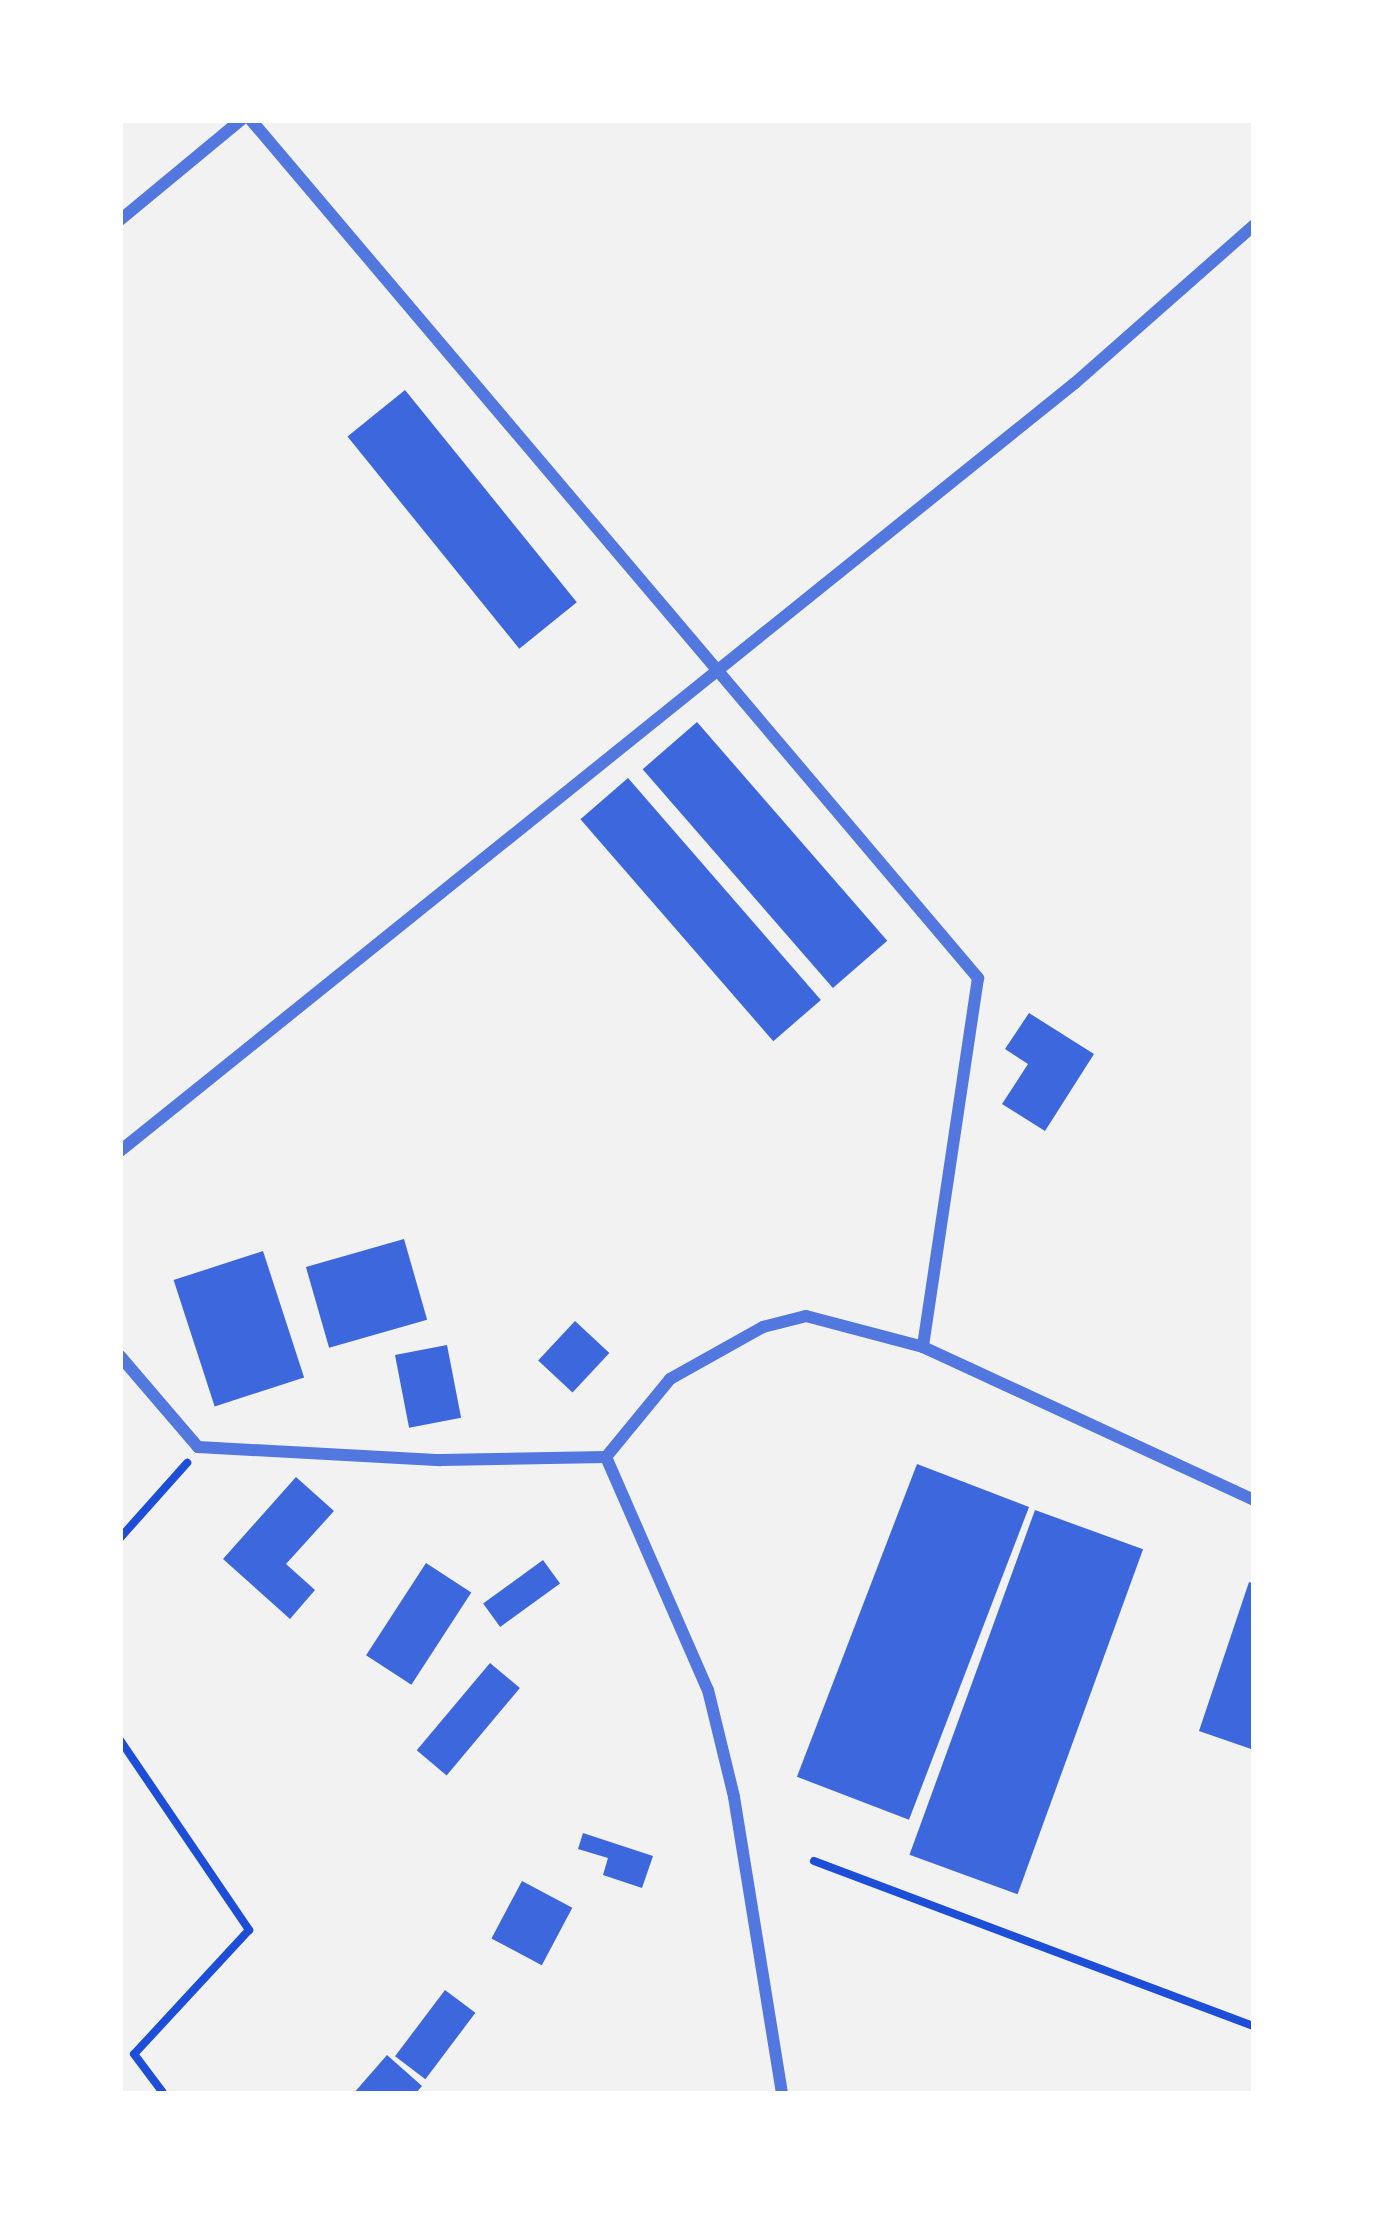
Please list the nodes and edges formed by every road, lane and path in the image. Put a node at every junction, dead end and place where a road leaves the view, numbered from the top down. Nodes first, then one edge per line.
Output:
1 (241, 120) edge
2 (251, 120) edge
3 (120, 220) edge
4 (1254, 225) edge
5 (722, 668) junction
6 (120, 1151) edge
7 (922, 1347) junction
8 (120, 1356) edge
9 (198, 1447) junction
10 (606, 1457) junction
11 (1254, 1500) edge
12 (120, 1538) edge
13 (120, 1740) edge
14 (814, 1861) dead end
15 (1254, 2026) edge
16 (164, 2094) edge
17 (782, 2094) edge

1 - 3 street
2 - 5 street
4 - 5 street
5 - 6 street
5 - 7 street
7 - 10 street
7 - 11 street
8 - 9 street
9 - 10 street
9 - 12 path
10 - 17 street
13 - 16 path
14 - 15 path

